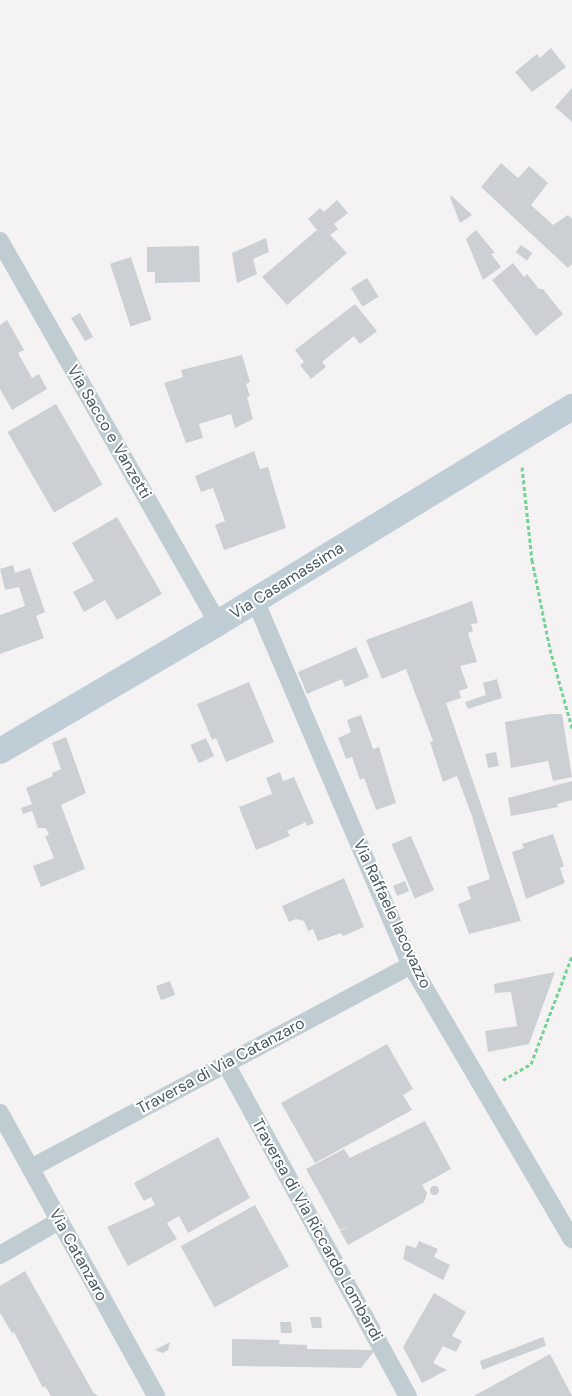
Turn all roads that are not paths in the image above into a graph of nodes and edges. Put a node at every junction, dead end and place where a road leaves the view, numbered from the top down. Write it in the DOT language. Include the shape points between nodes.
graph roads {
  1 [pos="0,241"];
  2 [pos="572,407"];
  3 [pos="255,600"];
  4 [pos="218,623"];
  5 [pos="0,751"];
  6 [pos="412,964"];
  7 [pos="226,1064"];
  8 [pos="0,1113"];
  9 [pos="31,1168"];
  10 [pos="59,1221"];
  11 [pos="572,1239"];
  12 [pos="0,1255"];
  13 [pos="156,1396"];
  14 [pos="408,1396"];
  1 -- 4 [label="street, Via Sacco e Vanzetti"];
  2 -- 3 [label="main road, Via Casamassima"];
  3 -- 4 [label="main road, Via Casamassima"];
  3 -- 6 [label="street, Via Raffaele Iacovazzo"];
  4 -- 5 [label="main road, Via Casamassima"];
  6 -- 7 [label="street, Traversa di Via Catanzaro"];
  6 -- 11 [label="street, Via Raffaele Iacovazzo"];
  7 -- 9 [label="street, Traversa di Via Catanzaro"];
  7 -- 14 [label="street, Traversa di Via Riccardo Lombardi"];
  8 -- 9 [label="street, Via Catanzaro"];
  9 -- 10 [label="street, Via Catanzaro"];
  10 -- 12 [label="street"];
  10 -- 13 [label="street, Via Catanzaro"];
}
